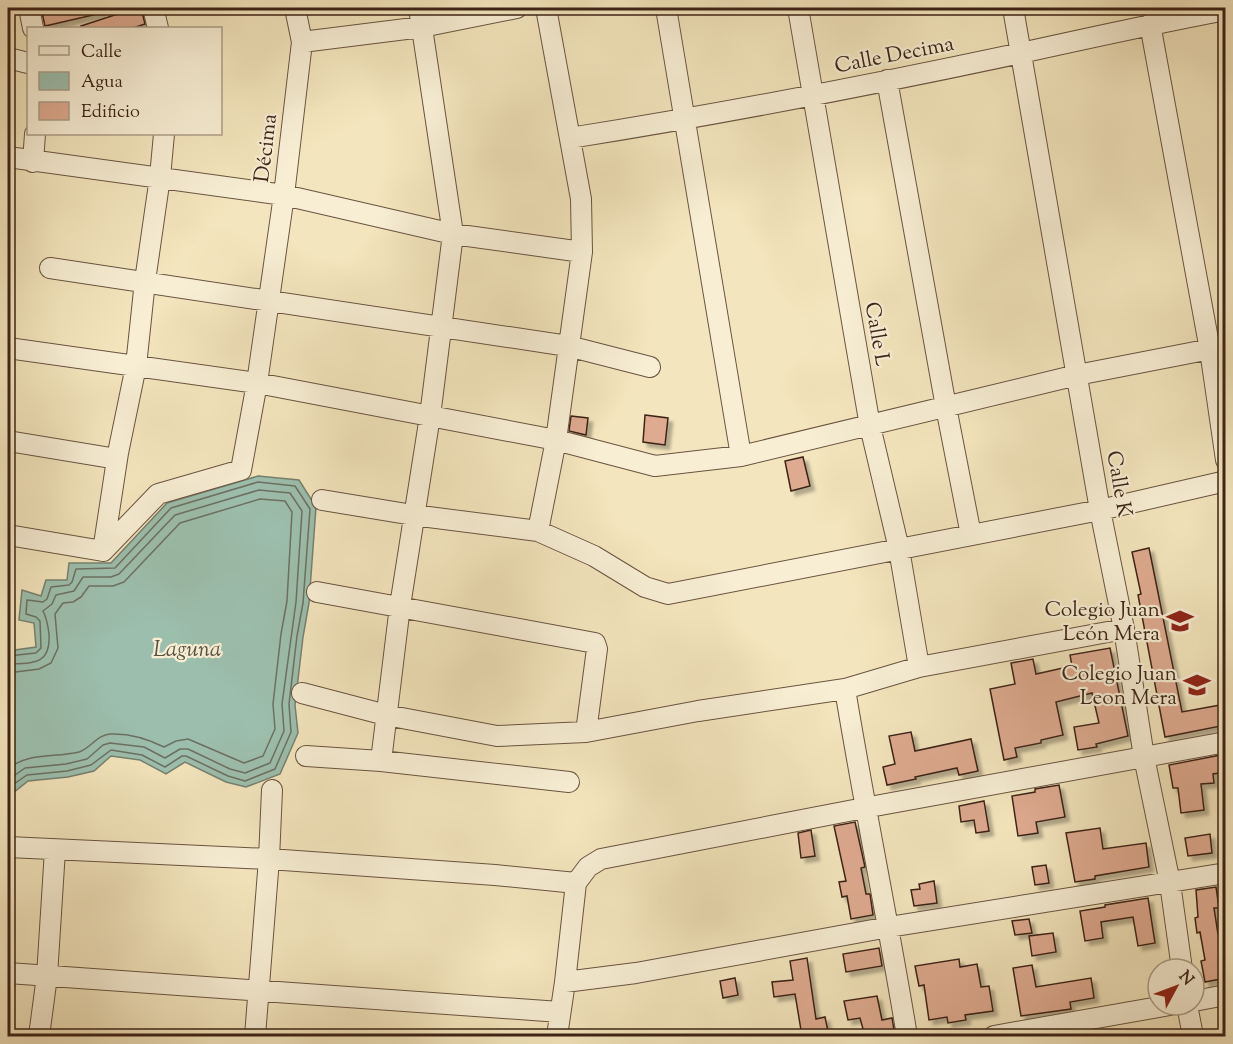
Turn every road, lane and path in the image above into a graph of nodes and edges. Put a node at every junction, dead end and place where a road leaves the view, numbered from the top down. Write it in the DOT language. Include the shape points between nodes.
graph roads {
  1 [pos="29,8"];
  2 [pos="153,8"];
  3 [pos="296,8"];
  4 [pos="517,8"];
  5 [pos="546,8"];
  6 [pos="666,8"];
  7 [pos="798,8"];
  8 [pos="1013,8"];
  9 [pos="1226,10"];
  10 [pos="420,17"];
  11 [pos="1150,24"];
  12 [pos="33,27"];
  13 [pos="158,27"];
  14 [pos="302,42"];
  15 [pos="1020,53"];
  16 [pos="8,58"];
  17 [pos="27,63"];
  18 [pos="887,80"];
  19 [pos="813,94"];
  20 [pos="685,120"];
  21 [pos="35,135"];
  22 [pos="164,135"];
  23 [pos="570,138"];
  24 [pos="8,157"];
  25 [pos="33,162"];
  26 [pos="160,177"];
  27 [pos="284,195"];
  28 [pos="453,234"];
  29 [pos="582,252"];
  30 [pos="50,268"];
  31 [pos="145,281"];
  32 [pos="268,301"];
  33 [pos="442,326"];
  34 [pos="568,346"];
  35 [pos="8,348"];
  36 [pos="1218,348"];
  37 [pos="136,366"];
  38 [pos="650,367"];
  39 [pos="1077,375"];
  40 [pos="257,383"];
  41 [pos="946,407"];
  42 [pos="430,416"];
  43 [pos="870,426"];
  44 [pos="556,440"];
  45 [pos="8,441"];
  46 [pos="741,456"];
  47 [pos="117,459"];
  48 [pos="1226,460"];
  49 [pos="1226,481"];
  50 [pos="322,500"];
  51 [pos="1100,510"];
  52 [pos="413,515"];
  53 [pos="538,531"];
  54 [pos="971,535"];
  55 [pos="8,536"];
  56 [pos="899,549"];
  57 [pos="103,551"];
  58 [pos="317,592"];
  59 [pos="400,606"];
  60 [pos="1124,629"];
  61 [pos="920,667"];
  62 [pos="845,689"];
  63 [pos="302,693"];
  64 [pos="386,715"];
  65 [pos="586,732"];
  66 [pos="1226,742"];
  67 [pos="306,756"];
  68 [pos="1144,757"];
  69 [pos="381,761"];
  70 [pos="569,782"];
  71 [pos="272,789"];
  72 [pos="864,808"];
  73 [pos="8,847"];
  74 [pos="55,850"];
  75 [pos="269,859"];
  76 [pos="1226,873"];
  77 [pos="576,883"];
  78 [pos="1170,883"];
  79 [pos="889,927"];
  80 [pos="1180,957"];
  81 [pos="8,973"];
  82 [pos="47,976"];
  83 [pos="565,982"];
  84 [pos="258,990"];
  85 [pos="1226,995"];
  86 [pos="1206,999"];
  87 [pos="1146,1009"];
  88 [pos="560,1012"];
  89 [pos="1189,1017"];
  90 [pos="39,1036"];
  91 [pos="255,1036"];
  92 [pos="557,1036"];
  93 [pos="907,1036"];
  94 [pos="993,1036"];
  95 [pos="1193,1036"];
  1 -- 12 [label="street"];
  2 -- 13 [label="street"];
  3 -- 14 [label="street, Décima"];
  4 -- 10 [label="street"];
  5 -- 23 [label="street"];
  6 -- 20 [label="street"];
  7 -- 19 [label="street, Calle L"];
  8 -- 15 [label="street, Calle K"];
  9 -- 11 [label="street, Calle Decima"];
  10 -- 14 [label="street"];
  10 -- 28 [label="street"];
  11 -- 15 [label="street, Calle Decima"];
  11 -- 36 [label="street"];
  14 -- 27 [label="street, Décima"];
  15 -- 18 [label="street, Calle Decima"];
  15 -- 39 [label="street, Calle K"];
  16 -- 17 [label="street"];
  18 -- 19 [label="street, Calle Decima"];
  18 -- 41 [label="street"];
  19 -- 20 [label="street, Calle Decima"];
  19 -- 43 [label="street, Calle L"];
  20 -- 23 [label="street, Calle Decima"];
  20 -- 46 [label="street"];
  21 -- 25 [label="street"];
  22 -- 26 [label="street"];
  23 -- 29 [label="street" via="581,199"];
  24 -- 25 [label="street, Décima"];
  25 -- 26 [label="street, Décima"];
  26 -- 27 [label="street, Décima"];
  26 -- 31 [label="street"];
  27 -- 28 [label="street"];
  27 -- 32 [label="street"];
  28 -- 29 [label="street"];
  28 -- 33 [label="street"];
  29 -- 34 [label="street"];
  30 -- 31 [label="street"];
  31 -- 32 [label="street"];
  31 -- 37 [label="street"];
  32 -- 33 [label="street"];
  32 -- 40 [label="street"];
  33 -- 34 [label="street"];
  33 -- 42 [label="street"];
  34 -- 38 [label="street"];
  34 -- 44 [label="street"];
  35 -- 37 [label="street"];
  36 -- 39 [label="street"];
  36 -- 48 [label="street"];
  37 -- 40 [label="street"];
  37 -- 47 [label="street"];
  39 -- 41 [label="street"];
  39 -- 51 [label="street, Calle K"];
  40 -- 42 [label="street"];
  40 -- 57 [label="street" via="241,470 158,494"];
  41 -- 43 [label="street"];
  41 -- 54 [label="street"];
  42 -- 44 [label="street"];
  42 -- 52 [label="street"];
  43 -- 46 [label="street"];
  43 -- 56 [label="street, Calle L"];
  44 -- 46 [label="street" via="655,466"];
  44 -- 53 [label="street"];
  45 -- 47 [label="street"];
  47 -- 57 [label="street"];
  49 -- 51 [label="street"];
  50 -- 52 [label="street"];
  51 -- 54 [label="street"];
  51 -- 60 [label="street, Calle K"];
  52 -- 53 [label="street"];
  52 -- 59 [label="street"];
  53 -- 56 [label="street" via="594,556 645,587 668,594"];
  54 -- 56 [label="street"];
  55 -- 57 [label="street"];
  56 -- 61 [label="street, Calle L"];
  58 -- 59 [label="street"];
  59 -- 64 [label="street"];
  59 -- 65 [label="street" via="595,643"];
  60 -- 61 [label="street"];
  60 -- 68 [label="street, Calle K"];
  61 -- 62 [label="street"];
  62 -- 65 [label="street"];
  62 -- 72 [label="street"];
  63 -- 64 [label="street"];
  64 -- 65 [label="street" via="497,736"];
  64 -- 69 [label="street"];
  66 -- 68 [label="street"];
  67 -- 69 [label="street"];
  68 -- 72 [label="street"];
  68 -- 78 [label="street, Calle K"];
  69 -- 70 [label="street"];
  71 -- 75 [label="street"];
  72 -- 77 [label="street" via="602,859 588,867"];
  72 -- 79 [label="street"];
  73 -- 74 [label="street"];
  74 -- 75 [label="street"];
  74 -- 82 [label="street"];
  75 -- 77 [label="street"];
  75 -- 84 [label="street"];
  76 -- 78 [label="street"];
  77 -- 83 [label="street"];
  78 -- 79 [label="street"];
  78 -- 80 [label="street, Calle K"];
  79 -- 83 [label="street" via="648,971"];
  79 -- 93 [label="street"];
  81 -- 82 [label="street"];
  82 -- 84 [label="street"];
  82 -- 90 [label="street"];
  83 -- 88 [label="street"];
  84 -- 88 [label="street"];
  84 -- 91 [label="street"];
  85 -- 86 [label="street"];
  87 -- 94 [label="street"];
  88 -- 92 [label="street"];
  89 -- 95 [label="street"];
}
